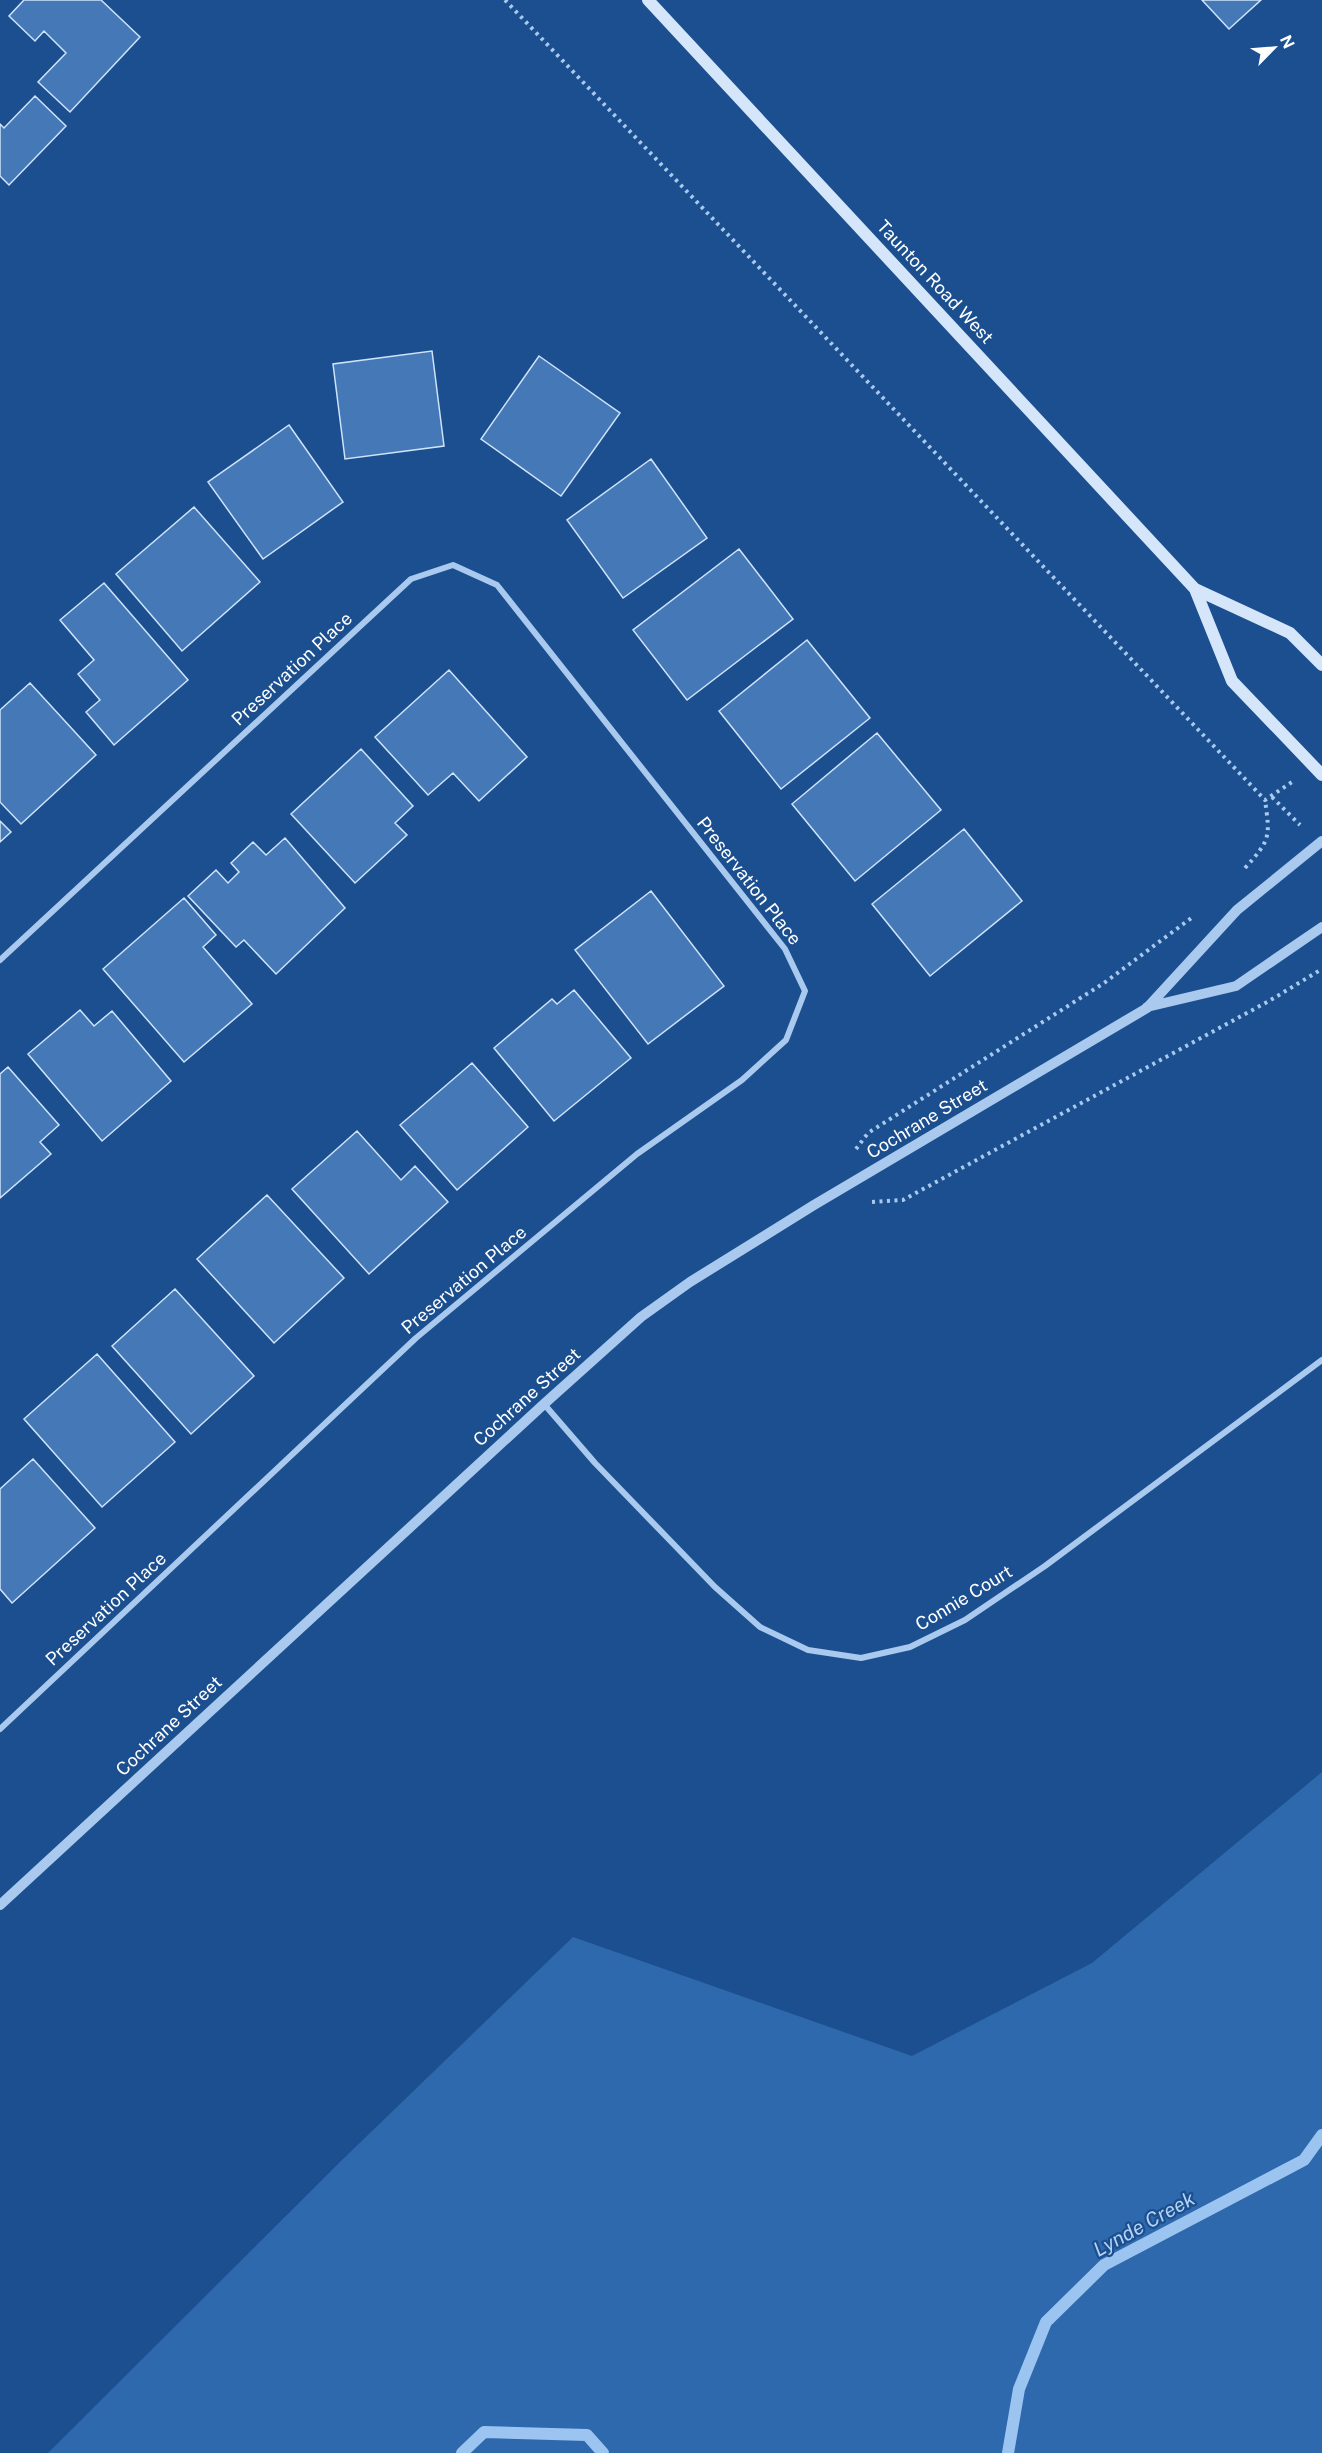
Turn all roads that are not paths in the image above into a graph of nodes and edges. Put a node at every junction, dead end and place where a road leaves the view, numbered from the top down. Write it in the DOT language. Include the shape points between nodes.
graph roads {
  1 [pos="648,0"];
  2 [pos="1195,589"];
  3 [pos="1322,665"];
  4 [pos="1322,774"];
  5 [pos="1320,842"];
  6 [pos="1322,927"];
  7 [pos="0,960"];
  8 [pos="1147,1008"];
  9 [pos="1322,1360"];
  10 [pos="544,1404"];
  11 [pos="0,1729"];
  12 [pos="0,1905"];
  1 -- 2 [label="main road, Taunton Road West"];
  2 -- 3 [label="main road, Taunton Road West" via="1290,633"];
  2 -- 4 [label="main road, Taunton Road West" via="1232,681"];
  5 -- 8 [label="street, Cochrane Street" via="1237,910"];
  6 -- 8 [label="street, Cochrane Street" via="1236,986"];
  7 -- 11 [label="street, Preservation Place" via="411,579 453,565 497,585 785,949 805,991 786,1040 742,1080 637,1154 416,1338"];
  8 -- 10 [label="street, Cochrane Street" via="690,1282 641,1317"];
  9 -- 10 [label="street, Connie Court" via="1045,1566 965,1620 910,1647 861,1658 808,1650 760,1627 715,1587"];
  10 -- 12 [label="street, Cochrane Street"];
}
